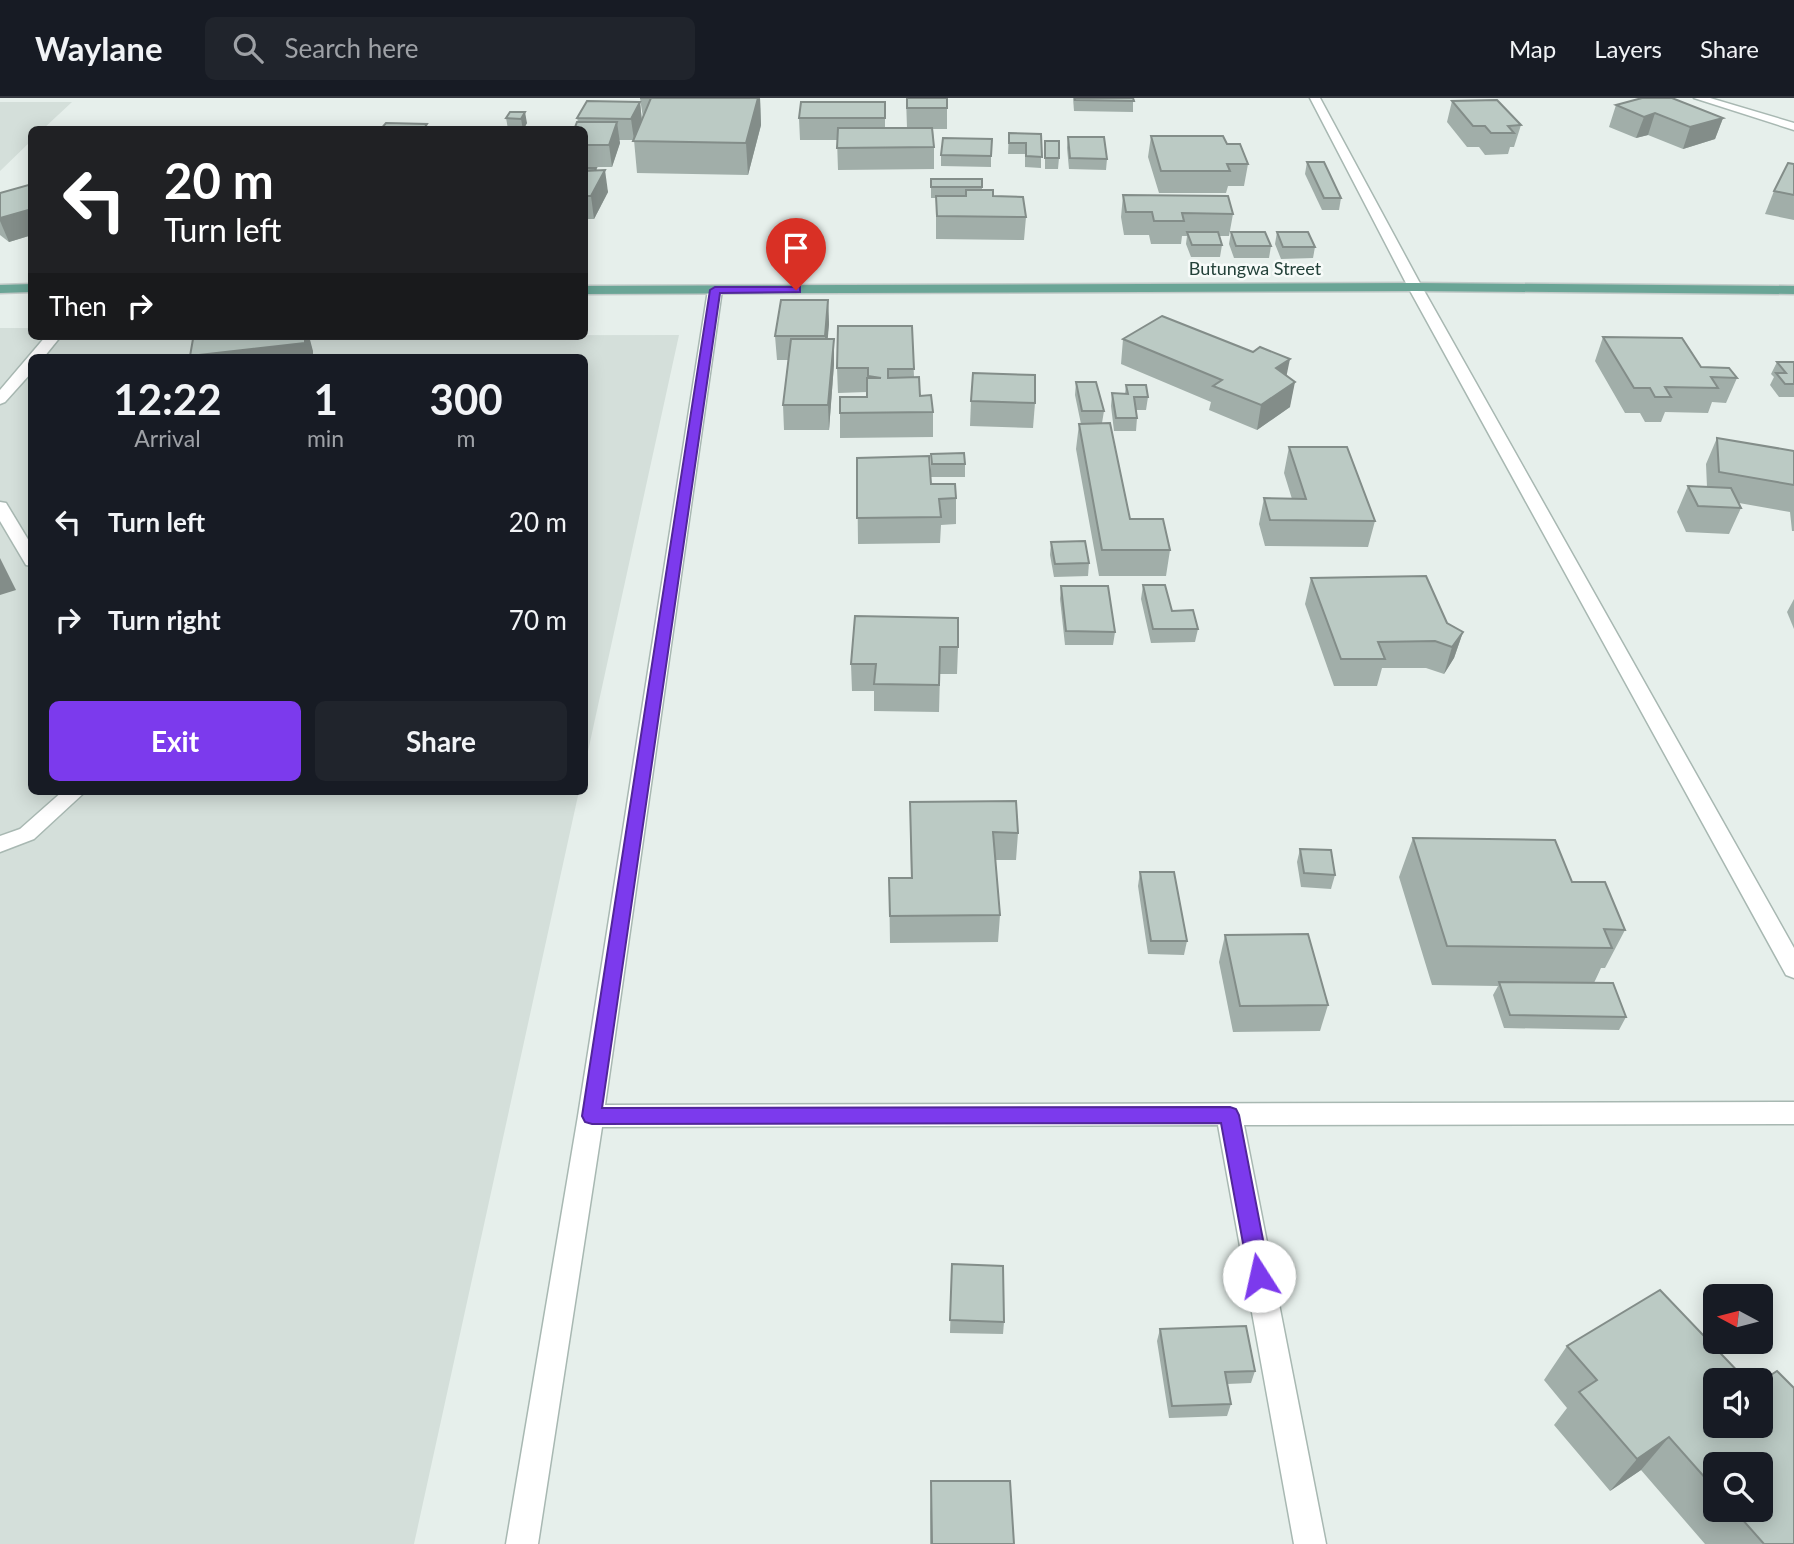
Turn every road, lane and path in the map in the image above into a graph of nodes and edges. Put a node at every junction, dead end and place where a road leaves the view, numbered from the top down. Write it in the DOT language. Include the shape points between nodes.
graph roads {
  1 [pos="1315,98"];
  2 [pos="1699,98"];
  3 [pos="1794,127"];
  4 [pos="1415,287"];
  5 [pos="28,288"];
  6 [pos="0,289"];
  7 [pos="588,290"];
  8 [pos="715,290"];
  9 [pos="1794,290"];
  10 [pos="51,340"];
  11 [pos="39,354"];
  12 [pos="28,367"];
  13 [pos="0,399"];
  14 [pos="0,507"];
  15 [pos="28,554"];
  16 [pos="71,795"];
  17 [pos="0,844"];
  18 [pos="1794,970"];
  19 [pos="1794,1113"];
  20 [pos="1230,1115"];
  21 [pos="592,1116"];
  22 [pos="522,1544"];
  23 [pos="1310,1544"];
  1 -- 4 [label="street"];
  2 -- 3 [label="street"];
  4 -- 8 [label="main road, Butungwa Street"];
  4 -- 9 [label="main road, Butungwa Street"];
  4 -- 18 [label="street"];
  5 -- 6 [label="main road"];
  7 -- 8 [label="main road, Butungwa Street"];
  8 -- 21 [label="street"];
  10 -- 11 [label="street"];
  12 -- 13 [label="street"];
  14 -- 15 [label="street"];
  16 -- 17 [label="street" via="27,834"];
  19 -- 20 [label="street"];
  20 -- 21 [label="street"];
  20 -- 23 [label="street"];
  21 -- 22 [label="street"];
}
